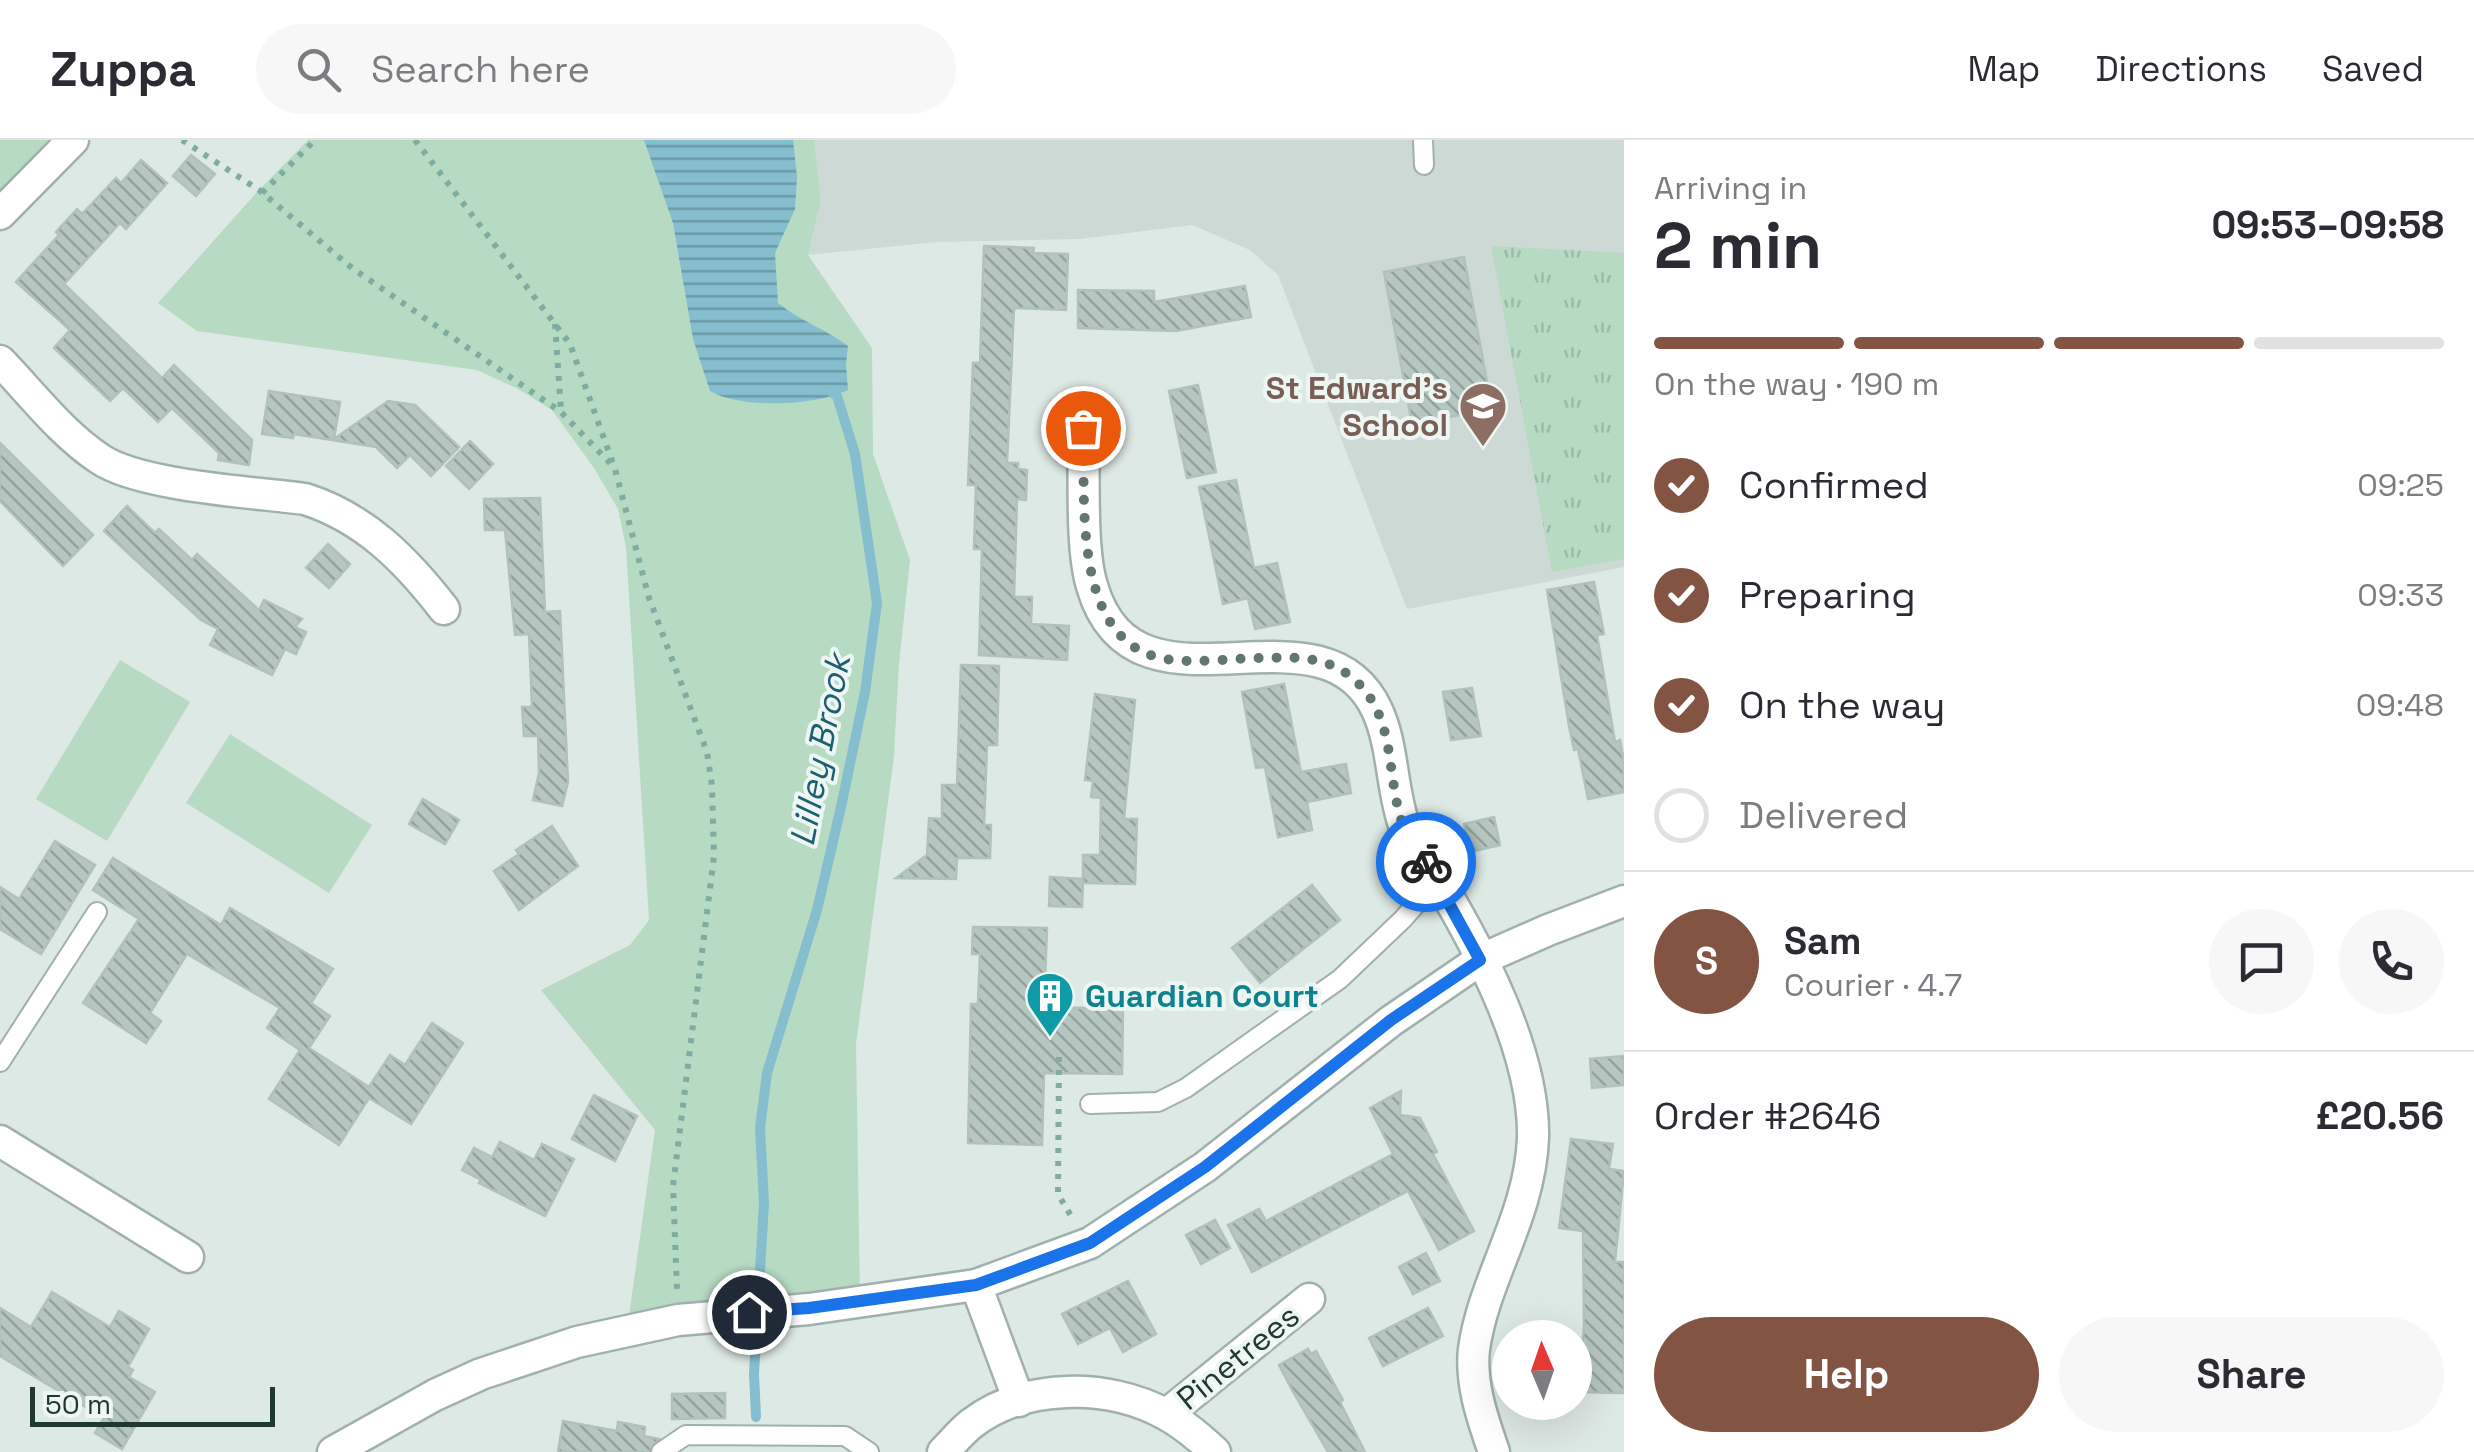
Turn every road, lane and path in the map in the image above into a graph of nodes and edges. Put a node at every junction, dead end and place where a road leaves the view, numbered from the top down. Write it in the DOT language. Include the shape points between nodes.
graph roads {
  1 [pos="72,140"];
  2 [pos="182,140"];
  3 [pos="315,140"];
  4 [pos="415,140"];
  5 [pos="1423,140"];
  6 [pos="1424,165"];
  7 [pos="262,193"];
  8 [pos="0,214"];
  9 [pos="556,324"];
  10 [pos="0,361"];
  11 [pos="561,412"];
  12 [pos="1083,428"];
  13 [pos="615,469"];
  14 [pos="444,609"];
  15 [pos="1438,879"];
  16 [pos="1624,902"];
  17 [pos="97,912"];
  18 [pos="1480,960"];
  19 [pos="1058,1057"];
  20 [pos="0,1062"];
  21 [pos="1090,1104"];
  22 [pos="0,1141"];
  23 [pos="1076,1225"];
  24 [pos="188,1257"];
  25 [pos="976,1285"];
  26 [pos="1309,1299"];
  27 [pos="678,1320"];
  28 [pos="1020,1400"];
  29 [pos="1167,1414"];
  30 [pos="333,1452"];
  31 [pos="661,1452"];
  32 [pos="870,1452"];
  33 [pos="943,1452"];
  34 [pos="1215,1452"];
  35 [pos="1494,1452"];
  1 -- 8 [label="street"];
  2 -- 7 [label="path"];
  3 -- 7 [label="path"];
  4 -- 9 [label="path"];
  5 -- 6 [label="lane"];
  7 -- 11 [label="path" via="352,268"];
  9 -- 11 [label="path"];
  9 -- 13 [label="path" via="575,354"];
  10 -- 14 [label="street" via="108,464 135,475 328,506 390,548"];
  11 -- 13 [label="path"];
  12 -- 15 [label="street" via="1088,566 1112,624 1165,659 1320,660 1354,679 1383,725 1405,830"];
  13 -- 27 [label="path" via="649,598 707,752 712,786 712,892 673,1186"];
  15 -- 18 [label="street"];
  15 -- 21 [label="lane" via="1340,979 1186,1088 1158,1102"];
  16 -- 18 [label="street"];
  17 -- 20 [label="lane"];
  18 -- 25 [label="street" via="1391,1020 1205,1167 1090,1243"];
  18 -- 35 [label="street" via="1527,1079 1533,1137 1523,1200 1474,1349 1477,1399"];
  19 -- 23 [label="path" via="1058,1194"];
  22 -- 24 [label="street"];
  25 -- 27 [label="street"];
  25 -- 28 [label="street"];
  26 -- 29 [label="street, Pinetrees"];
  27 -- 30 [label="street" via="577,1342 480,1374"];
  28 -- 29 [label="street, Pinetrees" via="1101,1393"];
  28 -- 33 [label="street, Pinetrees" via="971,1424"];
  29 -- 34 [label="street, Pinetrees"];
  31 -- 32 [label="lane" via="686,1435 844,1436"];
}
